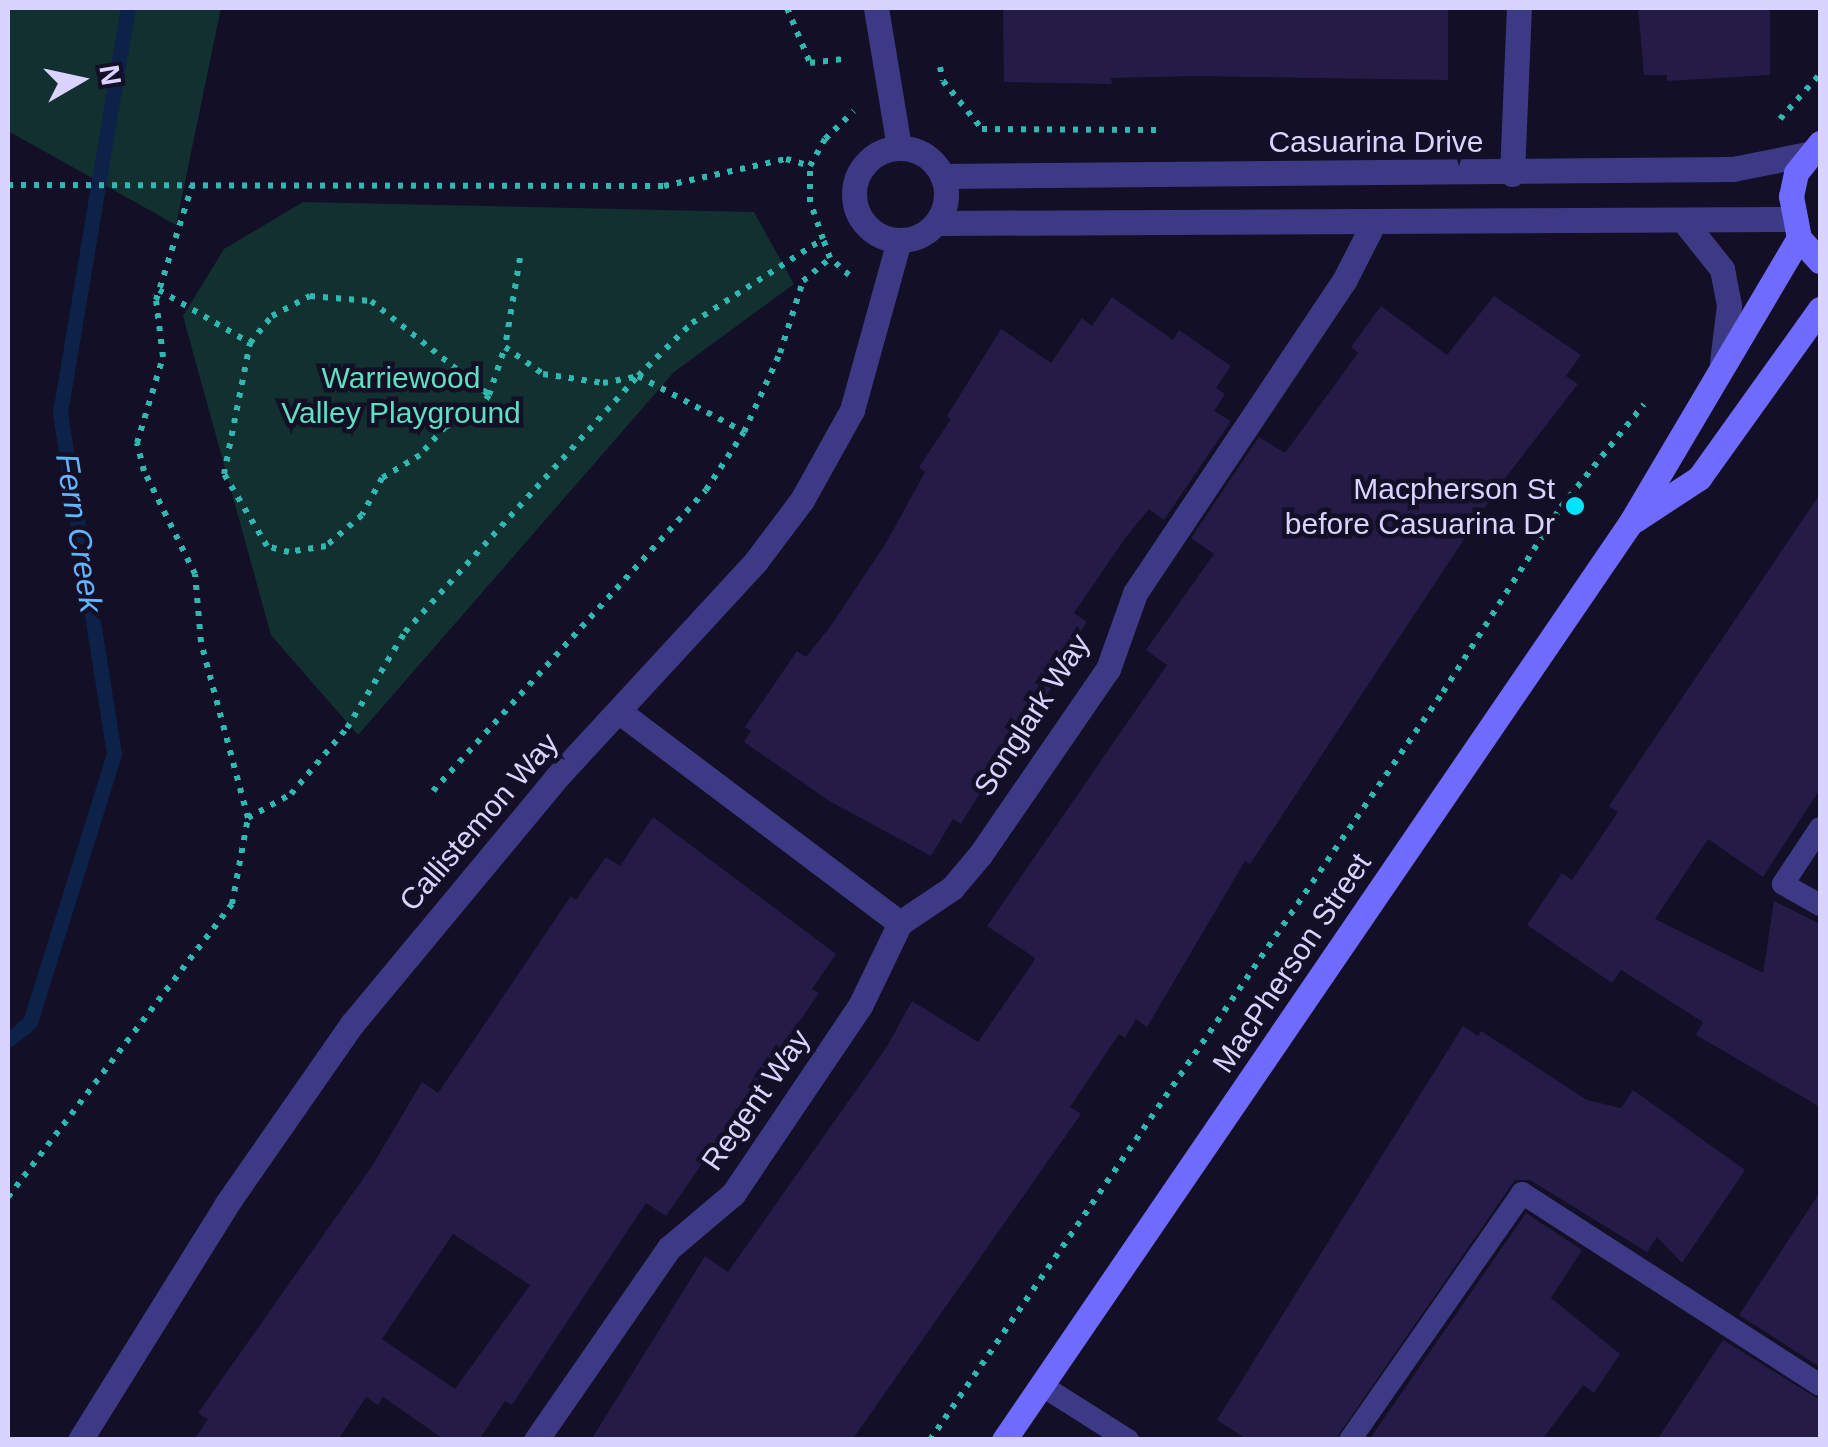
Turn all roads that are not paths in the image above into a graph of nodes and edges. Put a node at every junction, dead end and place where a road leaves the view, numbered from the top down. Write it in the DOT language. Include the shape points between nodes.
graph roads {
  1 [pos="876,8"];
  2 [pos="1520,8"];
  3 [pos="899,147"];
  4 [pos="1814,148"];
  5 [pos="1512,174"];
  6 [pos="942,176"];
  7 [pos="1683,220"];
  8 [pos="1374,222"];
  9 [pos="936,223"];
  10 [pos="1796,228"];
  11 [pos="898,242"];
  12 [pos="1820,262"];
  13 [pos="1820,308"];
  14 [pos="1722,362"];
  15 [pos="1631,522"];
  16 [pos="621,712"];
  17 [pos="1820,828"];
  18 [pos="1820,905"];
  19 [pos="900,924"];
  20 [pos="1041,1385"];
  21 [pos="1820,1385"];
  22 [pos="80,1440"];
  23 [pos="536,1440"];
  24 [pos="1004,1440"];
  25 [pos="1128,1440"];
  26 [pos="1350,1440"];
  1 -- 3 [label="street"];
  2 -- 5 [label="street"];
  3 -- 6 [label="street" via="925,155"];
  3 -- 11 [label="street" via="870,158 859,171 853,203 869,230"];
  4 -- 5 [label="street, Casuarina Drive" via="1733,168"];
  4 -- 10 [label="street" via="1793,185"];
  5 -- 6 [label="street, Casuarina Drive"];
  6 -- 9 [label="street" via="946,200"];
  7 -- 8 [label="street"];
  7 -- 10 [label="street"];
  7 -- 14 [label="street" via="1722,269 1729,305"];
  8 -- 9 [label="street"];
  8 -- 19 [label="street, Songlark Way" via="1344,281 1135,592 1108,669 980,855 952,888"];
  9 -- 11 [label="street"];
  10 -- 12 [label="street"];
  10 -- 14 [label="street, MacPherson Street"];
  11 -- 16 [label="street, Callistemon Way" via="852,410 802,500"];
  13 -- 15 [label="street, MacPherson Street" via="1699,478"];
  14 -- 15 [label="street, MacPherson Street"];
  15 -- 20 [label="street, MacPherson Street"];
  16 -- 19 [label="street"];
  16 -- 22 [label="street, Callistemon Way" via="556,778 352,1024 226,1205"];
  17 -- 18 [label="lane" via="1783,884"];
  19 -- 23 [label="street, Regent Way" via="860,1006 733,1194 669,1248"];
  20 -- 24 [label="street, MacPherson Street"];
  20 -- 25 [label="lane"];
  21 -- 26 [label="lane" via="1522,1193"];
}
